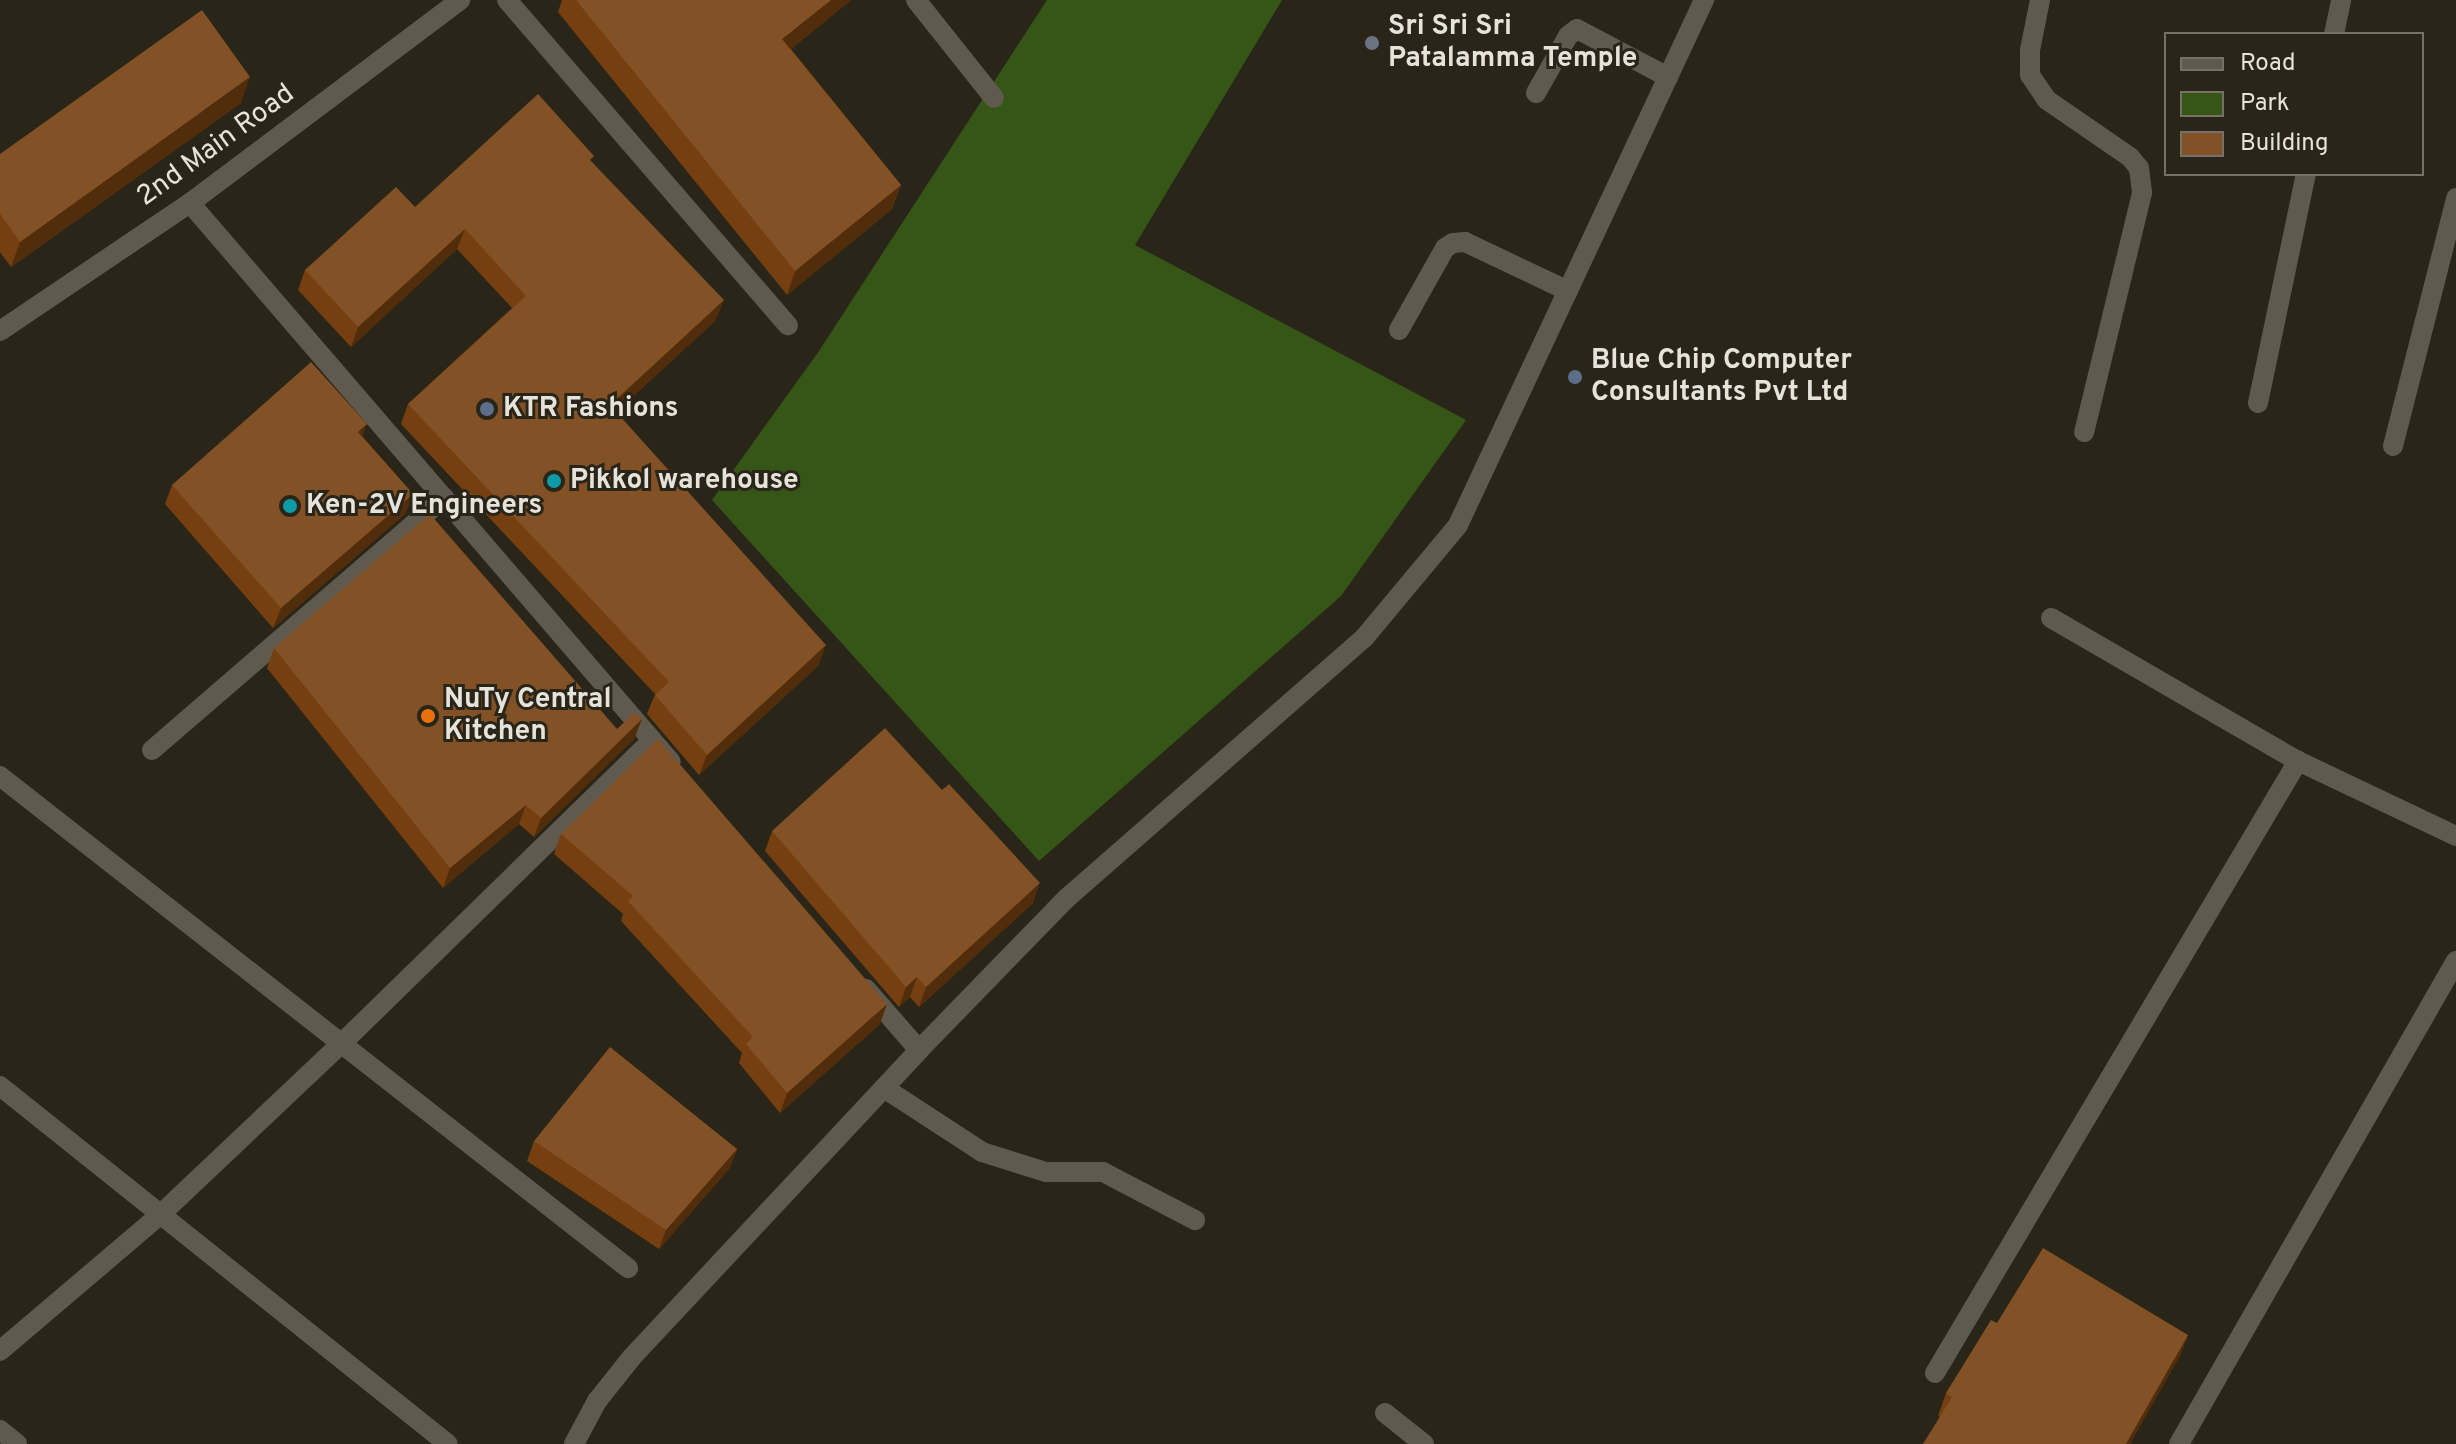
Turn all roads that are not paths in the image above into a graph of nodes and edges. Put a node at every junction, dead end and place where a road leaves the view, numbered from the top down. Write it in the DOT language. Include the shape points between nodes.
graph roads {
  1 [pos="460,0"];
  2 [pos="507,0"];
  3 [pos="916,0"];
  4 [pos="1704,0"];
  5 [pos="2040,0"];
  6 [pos="2341,0"];
  7 [pos="2334,32"];
  8 [pos="1668,77"];
  9 [pos="1536,93"];
  10 [pos="994,98"];
  11 [pos="2306,176"];
  12 [pos="2456,198"];
  13 [pos="190,203"];
  14 [pos="1568,291"];
  15 [pos="788,325"];
  16 [pos="1399,330"];
  17 [pos="0,331"];
  18 [pos="2258,403"];
  19 [pos="2084,432"];
  20 [pos="2393,446"];
  21 [pos="444,498"];
  22 [pos="2051,618"];
  23 [pos="652,740"];
  24 [pos="152,750"];
  25 [pos="2298,761"];
  26 [pos="683,775"];
  27 [pos="0,776"];
  28 [pos="2456,836"];
  29 [pos="2456,961"];
  30 [pos="857,978"];
  31 [pos="340,1045"];
  32 [pos="919,1050"];
  33 [pos="0,1086"];
  34 [pos="884,1088"];
  35 [pos="161,1214"];
  36 [pos="1195,1220"];
  37 [pos="628,1268"];
  38 [pos="0,1351"];
  39 [pos="1935,1373"];
  40 [pos="1385,1413"];
  41 [pos="0,1430"];
  42 [pos="17,1444"];
  43 [pos="448,1444"];
  44 [pos="574,1444"];
  45 [pos="1424,1444"];
  46 [pos="2179,1444"];
  1 -- 13 [label="street, 2nd Main Road"];
  2 -- 15 [label="street"];
  3 -- 10 [label="street"];
  4 -- 8 [label="street"];
  5 -- 19 [label="street" via="2030,75 2047,100 2130,157 2139,168 2142,193"];
  6 -- 7 [label="street"];
  8 -- 9 [label="street" via="1577,29"];
  8 -- 14 [label="street"];
  11 -- 18 [label="street"];
  12 -- 20 [label="street"];
  13 -- 17 [label="street, 2nd Main Road"];
  13 -- 21 [label="street"];
  14 -- 16 [label="street" via="1465,242 1453,243 1445,248"];
  14 -- 32 [label="street" via="1458,525 1364,638 1067,898"];
  21 -- 23 [label="street"];
  21 -- 24 [label="street"];
  22 -- 25 [label="street"];
  23 -- 26 [label="street"];
  23 -- 31 [label="street"];
  25 -- 28 [label="street"];
  25 -- 39 [label="street"];
  27 -- 31 [label="street"];
  29 -- 46 [label="street"];
  30 -- 32 [label="street"];
  31 -- 35 [label="street"];
  31 -- 37 [label="street"];
  32 -- 34 [label="street"];
  33 -- 35 [label="street"];
  34 -- 36 [label="street" via="982,1152 1046,1172 1103,1172"];
  34 -- 44 [label="street" via="632,1357 597,1401"];
  35 -- 38 [label="street"];
  35 -- 43 [label="street"];
  40 -- 45 [label="street"];
  41 -- 42 [label="street"];
}
